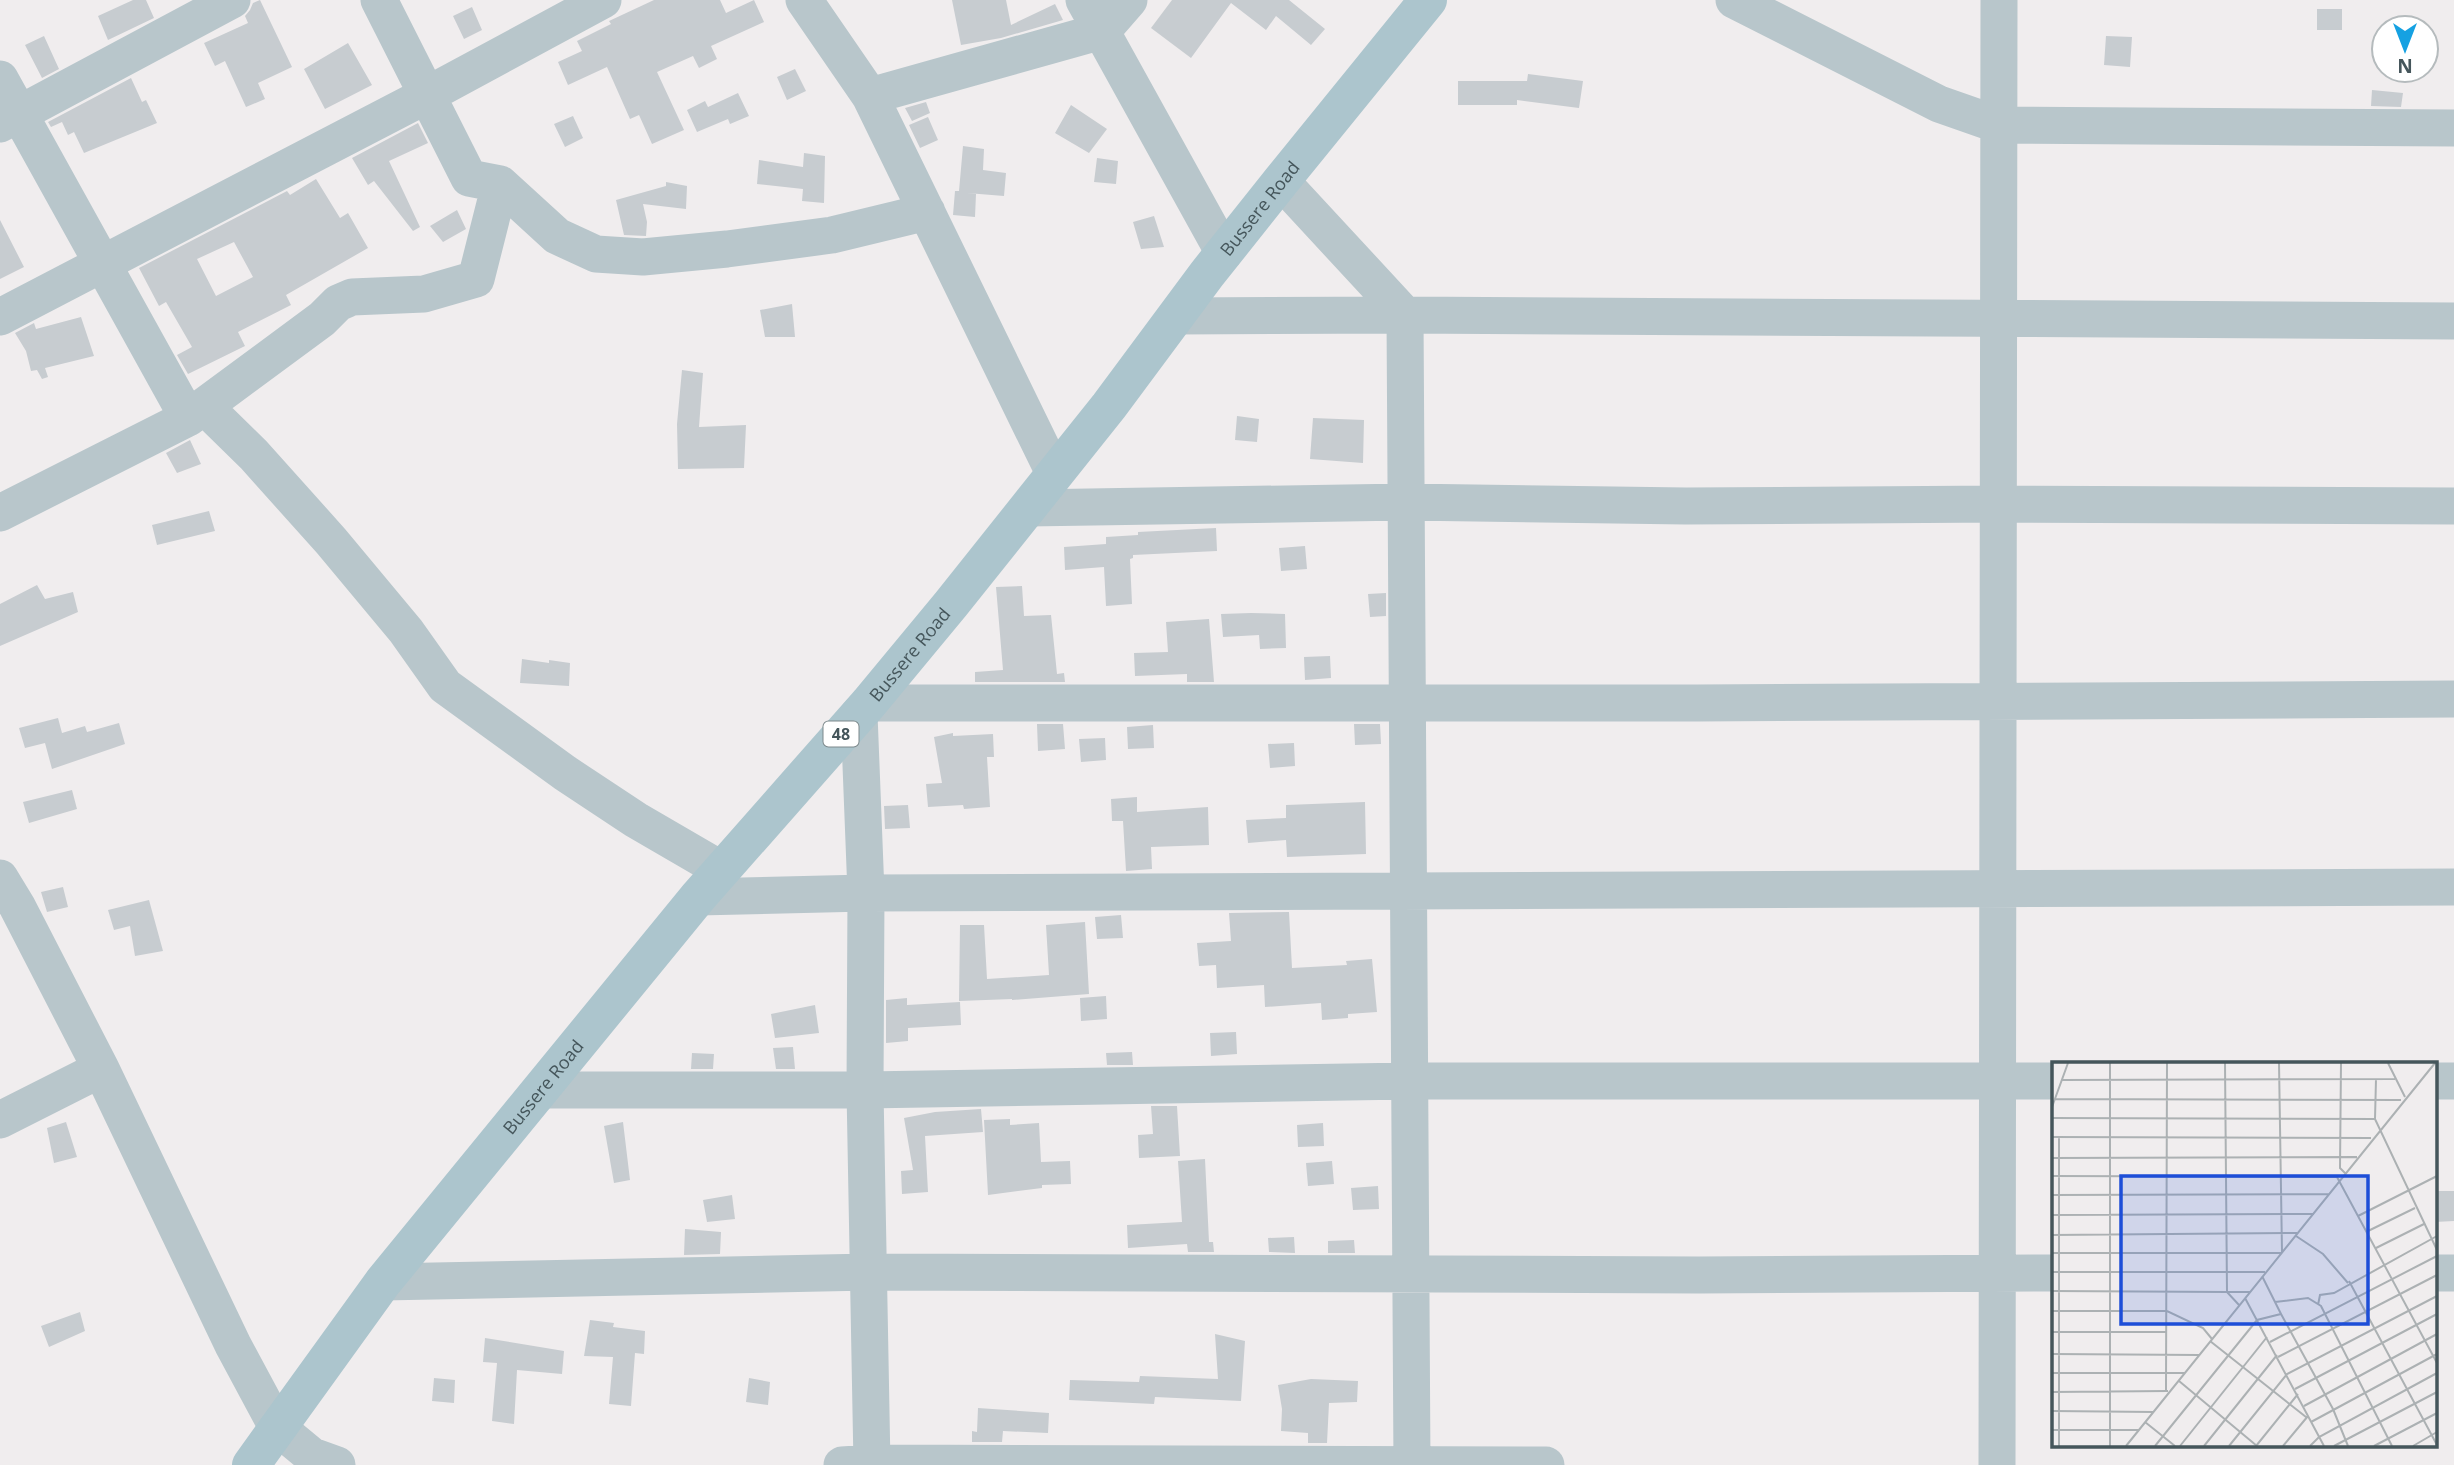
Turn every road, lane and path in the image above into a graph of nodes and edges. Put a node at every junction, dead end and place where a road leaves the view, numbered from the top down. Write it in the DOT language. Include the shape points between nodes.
graph roads {
  1 [pos="232,0"];
  2 [pos="379,0"];
  3 [pos="603,0"];
  4 [pos="804,0"];
  5 [pos="1084,0"];
  6 [pos="1129,0"];
  7 [pos="1428,0"];
  8 [pos="1734,0"];
  9 [pos="1999,0"];
  10 [pos="1102,31"];
  11 [pos="0,79"];
  12 [pos="428,95"];
  13 [pos="870,96"];
  14 [pos="10,119"];
  15 [pos="1999,125"];
  16 [pos="2454,128"];
  17 [pos="1281,181"];
  18 [pos="500,184"];
  19 [pos="927,212"];
  20 [pos="1224,253"];
  21 [pos="102,264"];
  22 [pos="1405,315"];
  23 [pos="1176,316"];
  24 [pos="0,317"];
  25 [pos="1999,318"];
  26 [pos="2454,321"];
  27 [pos="196,412"];
  28 [pos="1054,473"];
  29 [pos="1406,502"];
  30 [pos="1999,504"];
  31 [pos="2454,506"];
  32 [pos="1028,508"];
  33 [pos="0,513"];
  34 [pos="2454,699"];
  35 [pos="1999,700"];
  36 [pos="1407,701"];
  37 [pos="864,708"];
  38 [pos="710,883"];
  39 [pos="2454,887"];
  40 [pos="1998,889"];
  41 [pos="1408,891"];
  42 [pos="866,893"];
  43 [pos="6,900"];
  44 [pos="101,1069"];
  45 [pos="1410,1081"];
  46 [pos="1998,1081"];
  47 [pos="2052,1081"];
  48 [pos="2436,1081"];
  49 [pos="2454,1081"];
  50 [pos="541,1090"];
  51 [pos="864,1090"];
  52 [pos="0,1120"];
  53 [pos="870,1272"];
  54 [pos="1410,1273"];
  55 [pos="1998,1273"];
  56 [pos="2052,1273"];
  57 [pos="2436,1273"];
  58 [pos="2454,1273"];
  59 [pos="383,1282"];
  60 [pos="277,1427"];
  61 [pos="862,1464"];
  62 [pos="251,1465"];
  63 [pos="337,1465"];
  64 [pos="1412,1465"];
  65 [pos="1546,1465"];
  66 [pos="1997,1465"];
  1 -- 14 [label="street"];
  2 -- 12 [label="street"];
  3 -- 12 [label="street"];
  4 -- 13 [label="street"];
  5 -- 10 [label="street"];
  6 -- 10 [label="street"];
  7 -- 17 [label="main road, Bussere Road / 48"];
  8 -- 15 [label="street" via="1939,104"];
  9 -- 15 [label="street"];
  10 -- 13 [label="street"];
  10 -- 20 [label="street"];
  11 -- 14 [label="street"];
  12 -- 18 [label="street" via="469,178"];
  12 -- 21 [label="street"];
  13 -- 19 [label="street"];
  14 -- 21 [label="street"];
  15 -- 16 [label="street"];
  15 -- 25 [label="street"];
  17 -- 20 [label="main road, Bussere Road / 48"];
  17 -- 22 [label="street"];
  18 -- 19 [label="street" via="557,236 596,254 643,257 727,249 832,235"];
  18 -- 27 [label="street" via="476,279 424,293 352,297 338,303"];
  19 -- 28 [label="street"];
  20 -- 23 [label="main road, Bussere Road / 48"];
  21 -- 24 [label="street"];
  21 -- 27 [label="street"];
  22 -- 23 [label="street"];
  22 -- 25 [label="street"];
  22 -- 29 [label="street"];
  23 -- 28 [label="main road, Bussere Road / 48"];
  25 -- 26 [label="street"];
  25 -- 30 [label="street"];
  27 -- 33 [label="street"];
  27 -- 38 [label="street" via="254,455 331,541 445,687 626,813"];
  28 -- 32 [label="main road, Bussere Road / 48"];
  29 -- 30 [label="street"];
  29 -- 32 [label="street"];
  29 -- 36 [label="street"];
  30 -- 31 [label="street"];
  30 -- 35 [label="street"];
  32 -- 37 [label="main road, Bussere Road / 48"];
  34 -- 35 [label="street"];
  35 -- 36 [label="street"];
  35 -- 40 [label="street"];
  36 -- 37 [label="street"];
  36 -- 41 [label="street"];
  37 -- 38 [label="main road, Bussere Road / 48"];
  37 -- 42 [label="street"];
  38 -- 42 [label="street"];
  38 -- 50 [label="main road, Bussere Road / 48"];
  39 -- 40 [label="street"];
  40 -- 41 [label="street"];
  40 -- 46 [label="street"];
  41 -- 42 [label="street"];
  41 -- 45 [label="street"];
  42 -- 51 [label="street"];
  43 -- 44 [label="street"];
  44 -- 52 [label="street"];
  44 -- 60 [label="street"];
  45 -- 46 [label="street"];
  45 -- 51 [label="street"];
  45 -- 54 [label="street"];
  46 -- 47 [label="street"];
  46 -- 55 [label="street"];
  48 -- 49 [label="street"];
  50 -- 51 [label="street"];
  50 -- 59 [label="main road, Bussere Road / 48"];
  51 -- 53 [label="street"];
  53 -- 54 [label="street"];
  53 -- 59 [label="street"];
  53 -- 61 [label="street"];
  54 -- 55 [label="street"];
  54 -- 64 [label="street"];
  55 -- 56 [label="street"];
  55 -- 66 [label="street"];
  57 -- 58 [label="street"];
  59 -- 60 [label="main road, Bussere Road / 48"];
  60 -- 62 [label="main road, Bussere Road / 48"];
  60 -- 63 [label="street" via="312,1456"];
  61 -- 64 [label="street"];
  64 -- 65 [label="street"];
}
